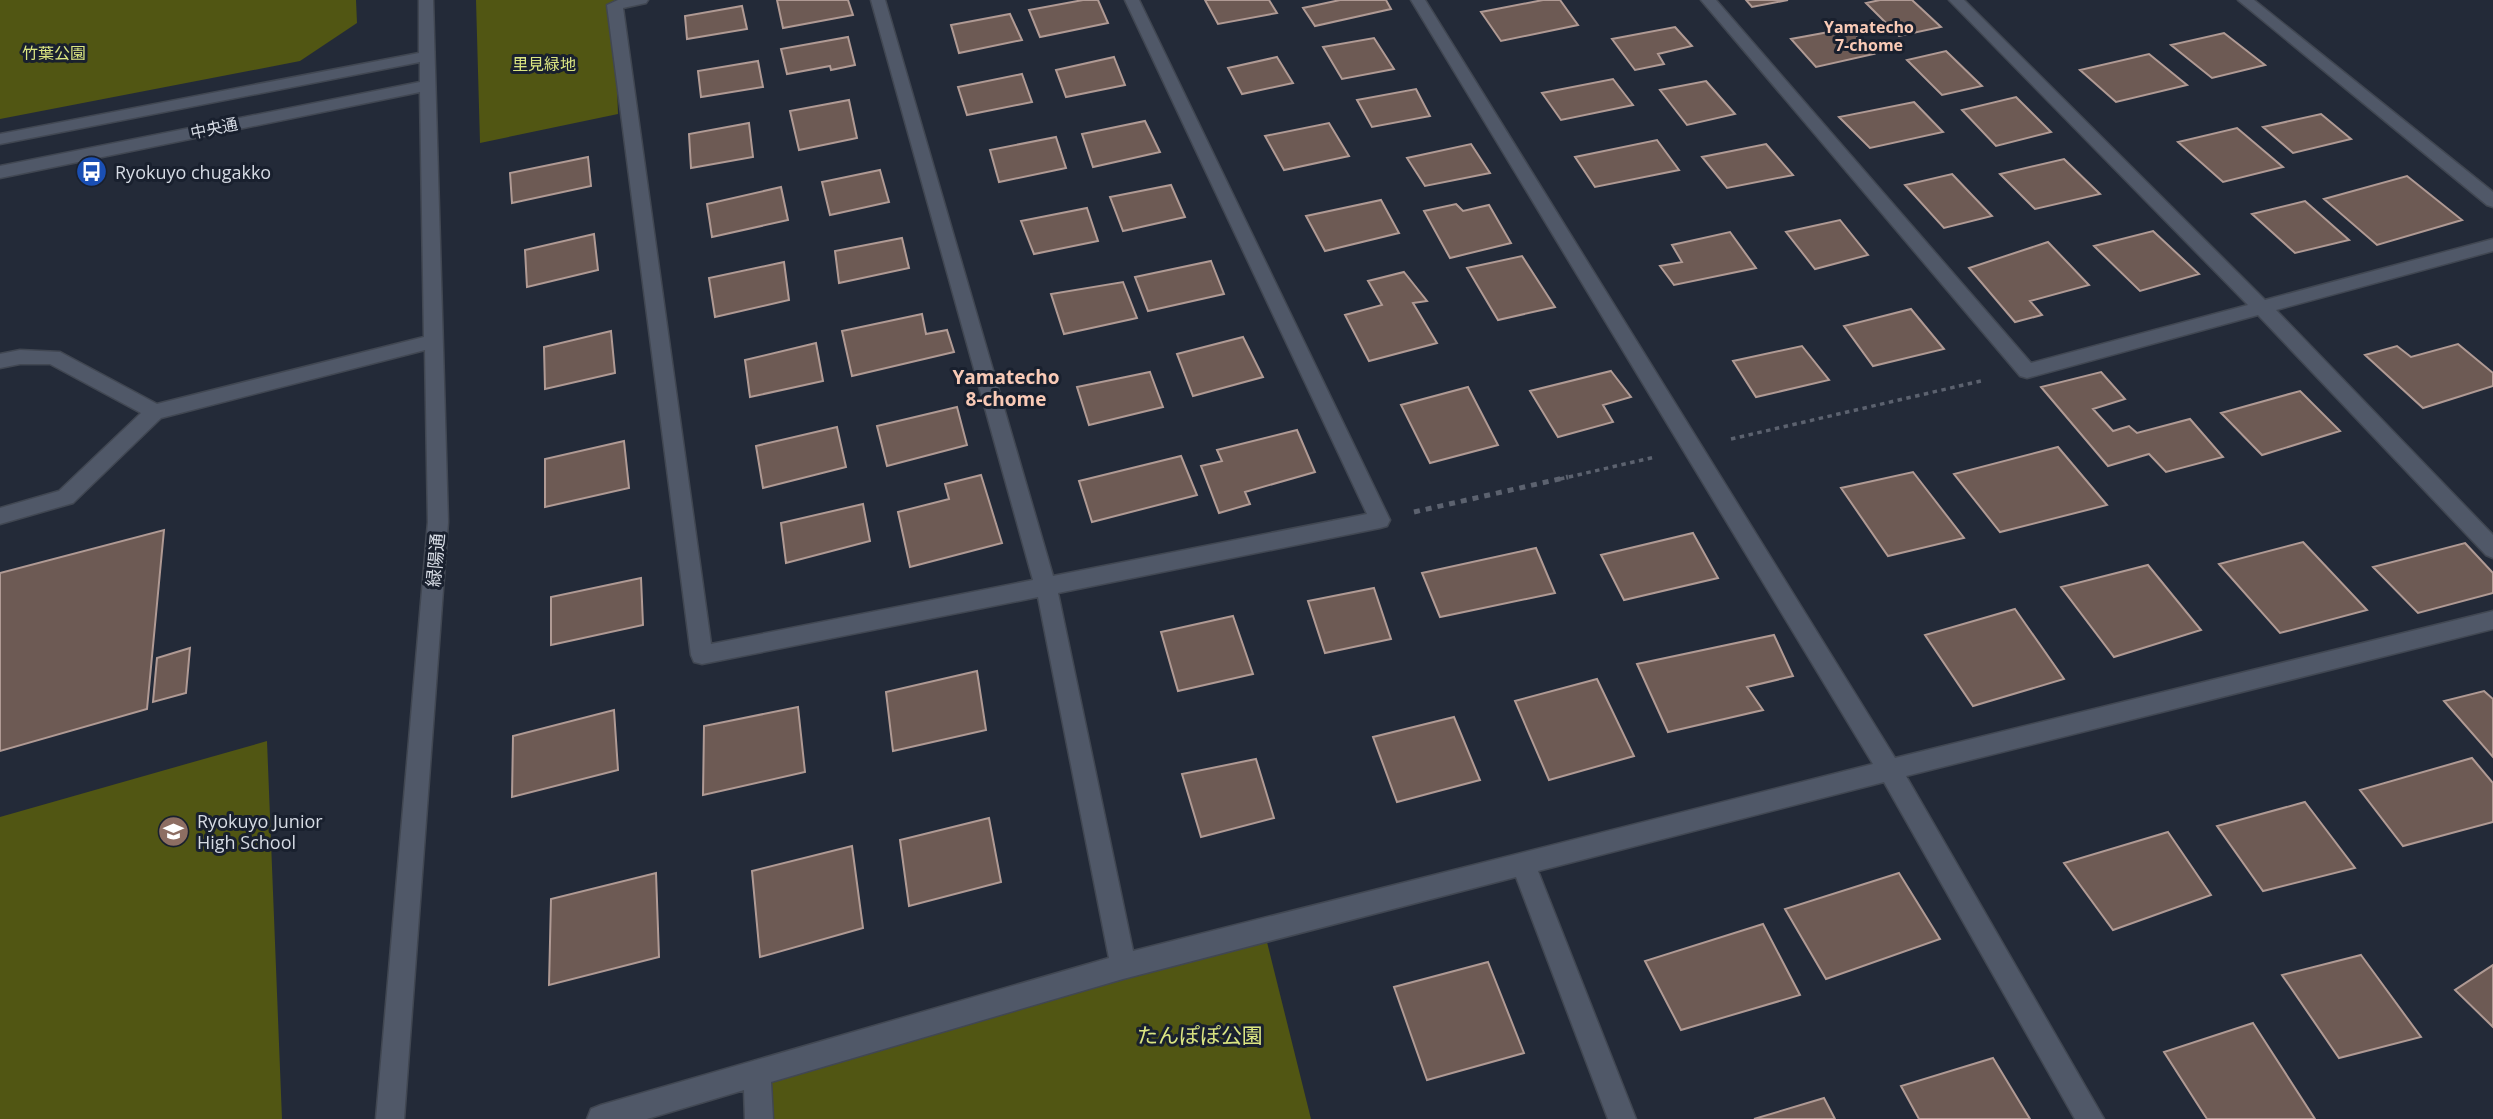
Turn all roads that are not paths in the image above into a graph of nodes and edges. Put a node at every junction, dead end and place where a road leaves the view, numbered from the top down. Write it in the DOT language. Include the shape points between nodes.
graph roads {
  1 [pos="426,0"];
  2 [pos="641,0"];
  3 [pos="878,0"];
  4 [pos="1132,0"];
  5 [pos="1418,0"];
  6 [pos="1707,0"];
  7 [pos="1956,0"];
  8 [pos="2245,0"];
  9 [pos="428,56"];
  10 [pos="429,85"];
  11 [pos="0,139"];
  12 [pos="0,172"];
  13 [pos="2493,201"];
  14 [pos="2493,245"];
  15 [pos="2262,308"];
  16 [pos="434,341"];
  17 [pos="0,361"];
  18 [pos="155,412"];
  19 [pos="0,516"];
  20 [pos="2493,549"];
  21 [pos="1046,586"];
  22 [pos="2493,620"];
  23 [pos="1890,770"];
  24 [pos="1523,864"];
  25 [pos="1124,966"];
  26 [pos="757,1073"];
  27 [pos="390,1119"];
  28 [pos="601,1119"];
  29 [pos="759,1119"];
  30 [pos="1622,1119"];
  31 [pos="2090,1119"];
  1 -- 9 [label="street, 緑陽通"];
  2 -- 21 [label="street" via="615,5 702,655"];
  3 -- 21 [label="street"];
  4 -- 21 [label="street" via="1380,520"];
  5 -- 23 [label="street"];
  6 -- 15 [label="street" via="2027,370"];
  7 -- 15 [label="street"];
  8 -- 13 [label="street"];
  9 -- 10 [label="street, 緑陽通"];
  9 -- 11 [label="street, 中央通"];
  10 -- 12 [label="street, 中央通"];
  10 -- 16 [label="street, 緑陽通"];
  14 -- 15 [label="street"];
  15 -- 20 [label="street"];
  16 -- 18 [label="street"];
  16 -- 27 [label="street, 緑陽通" via="438,522"];
  17 -- 18 [label="street" via="53,357"];
  18 -- 19 [label="street" via="66,497"];
  21 -- 25 [label="street"];
  22 -- 23 [label="street"];
  23 -- 24 [label="street"];
  23 -- 31 [label="street"];
  24 -- 25 [label="street"];
  24 -- 30 [label="street"];
  25 -- 26 [label="street"];
  26 -- 28 [label="street"];
  26 -- 29 [label="street"];
}
